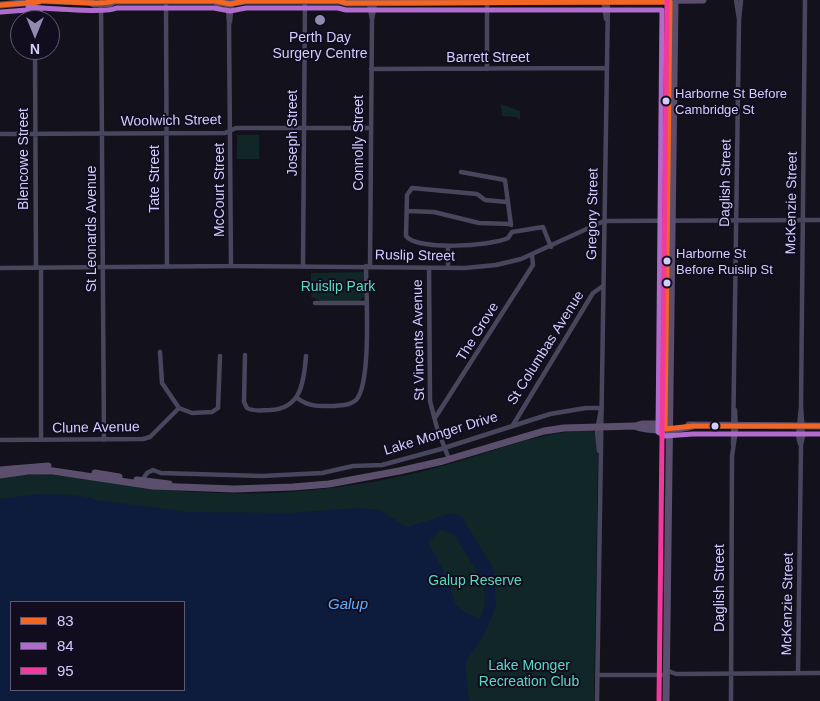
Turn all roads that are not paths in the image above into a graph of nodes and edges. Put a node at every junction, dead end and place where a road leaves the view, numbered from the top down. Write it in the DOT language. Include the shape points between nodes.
graph roads {
  1 [pos="244,0"];
  2 [pos="342,0"];
  3 [pos="703,0"];
  4 [pos="736,0"];
  5 [pos="741,0"];
  6 [pos="805,0"];
  7 [pos="33,1"];
  8 [pos="91,1"];
  9 [pos="166,1"];
  10 [pos="216,1"];
  11 [pos="305,1"];
  12 [pos="606,1"];
  13 [pos="673,1"];
  14 [pos="106,2"];
  15 [pos="229,2"];
  16 [pos="487,2"];
  17 [pos="372,3"];
  18 [pos="0,5"];
  19 [pos="739,20"];
  20 [pos="229,23"];
  21 [pos="35,60"];
  22 [pos="606,68"];
  23 [pos="371,69"];
  24 [pos="487,69"];
  25 [pos="304,128"];
  26 [pos="371,128"];
  27 [pos="230,131"];
  28 [pos="0,134"];
  29 [pos="36,134"];
  30 [pos="102,134"];
  31 [pos="167,134"];
  32 [pos="461,172"];
  33 [pos="507,202"];
  34 [pos="407,211"];
  35 [pos="803,220"];
  36 [pos="820,220"];
  37 [pos="604,221"];
  38 [pos="670,221"];
  39 [pos="737,221"];
  40 [pos="511,224"];
  41 [pos="512,232"];
  42 [pos="448,246"];
  43 [pos="551,246"];
  44 [pos="532,255"];
  45 [pos="231,266"];
  46 [pos="303,266"];
  47 [pos="368,266"];
  48 [pos="167,267"];
  49 [pos="0,268"];
  50 [pos="38,268"];
  51 [pos="103,268"];
  52 [pos="429,268"];
  53 [pos="448,268"];
  54 [pos="603,286"];
  55 [pos="315,303"];
  56 [pos="366,303"];
  57 [pos="160,352"];
  58 [pos="245,355"];
  59 [pos="220,356"];
  60 [pos="306,356"];
  61 [pos="297,398"];
  62 [pos="180,408"];
  63 [pos="602,408"];
  64 [pos="434,418"];
  65 [pos="513,425"];
  66 [pos="668,426"];
  67 [pos="734,426"];
  68 [pos="801,426"];
  69 [pos="820,426"];
  70 [pos="600,427"];
  71 [pos="0,440"];
  72 [pos="41,440"];
  73 [pos="104,440"];
  74 [pos="443,448"];
  75 [pos="446,460"];
  76 [pos="0,470"];
  77 [pos="0,475"];
  78 [pos="140,482"];
  79 [pos="664,672"];
  80 [pos="798,673"];
  81 [pos="820,673"];
  82 [pos="731,674"];
  83 [pos="597,675"];
  84 [pos="597,701"];
  85 [pos="662,701"];
  86 [pos="666,701"];
  87 [pos="731,701"];
  1 -- 11 [label="main road"];
  1 -- 15 [label="main road"];
  2 -- 11 [label="main road"];
  2 -- 17 [label="main road" via="346,3"];
  3 -- 13 [label="main road"];
  4 -- 19 [label="street, Daglish Street"];
  5 -- 19 [label="street, Daglish Street"];
  6 -- 35 [label="street, McKenzie Street"];
  7 -- 8 [label="main road"];
  7 -- 18 [label="main road"];
  8 -- 14 [label="main road"];
  9 -- 10 [label="main road"];
  9 -- 14 [label="main road"];
  9 -- 31 [label="street, Tate Street"];
  10 -- 15 [label="main road"];
  11 -- 25 [label="street, Joseph Street"];
  12 -- 13 [label="main road"];
  12 -- 16 [label="main road"];
  12 -- 22 [label="street, Gregory Street"];
  13 -- 38 [label="main road"];
  14 -- 30 [label="street, St Leonards Avenue" via="102,18"];
  15 -- 20 [label="street, McCourt Street"];
  15 -- 20 [label="street, McCourt Street"];
  16 -- 17 [label="main road"];
  16 -- 24 [label="street"];
  17 -- 23 [label="street, Connolly Street"];
  19 -- 39 [label="street, Daglish Street"];
  20 -- 27 [label="street, McCourt Street"];
  21 -- 29 [label="street, Blencowe Street"];
  22 -- 24 [label="street, Barrett Street"];
  22 -- 37 [label="street, Gregory Street"];
  23 -- 24 [label="street, Barrett Street"];
  23 -- 26 [label="street, Connolly Street"];
  25 -- 26 [label="street, Woolwich Street"];
  25 -- 27 [label="street, Woolwich Street" via="236,128"];
  25 -- 46 [label="street, Joseph Street"];
  26 -- 47 [label="street, Connolly Street"];
  27 -- 31 [label="street, Woolwich Street"];
  27 -- 45 [label="street, McCourt Street"];
  28 -- 29 [label="street, Woolwich Street"];
  29 -- 30 [label="street, Woolwich Street"];
  29 -- 50 [label="street, Blencowe Street"];
  30 -- 31 [label="street, Woolwich Street"];
  30 -- 51 [label="street, St Leonards Avenue"];
  31 -- 48 [label="street, Tate Street"];
  32 -- 33 [label="street" via="503,179"];
  33 -- 34 [label="street" via="485,200 477,194 412,188 407,195"];
  33 -- 40 [label="street"];
  34 -- 40 [label="street" via="434,212 479,223"];
  34 -- 42 [label="street" via="406,236 411,241"];
  35 -- 36 [label="street, Ruslip Street"];
  35 -- 39 [label="street, Ruslip Street"];
  35 -- 68 [label="street, McKenzie Street"];
  37 -- 38 [label="street, Ruslip Street"];
  37 -- 43 [label="street, Ruslip Street"];
  37 -- 54 [label="street, Gregory Street"];
  38 -- 39 [label="street, Ruslip Street"];
  38 -- 66 [label="main road"];
  39 -- 67 [label="street, Daglish Street"];
  40 -- 41 [label="street"];
  41 -- 42 [label="street" via="508,238 496,242"];
  41 -- 43 [label="street" via="543,227"];
  42 -- 53 [label="street"];
  43 -- 44 [label="street, Ruslip Street"];
  44 -- 53 [label="street, Ruslip Street" via="496,265"];
  44 -- 64 [label="street, The Grove" via="533,264"];
  45 -- 46 [label="street, Ruslip Street"];
  45 -- 48 [label="street, Ruslip Street"];
  46 -- 47 [label="street, Ruslip Street"];
  47 -- 52 [label="street, Ruslip Street"];
  47 -- 56 [label="street, Connolly Street"];
  48 -- 51 [label="street, Ruslip Street"];
  49 -- 50 [label="street, Ruslip Street"];
  50 -- 51 [label="street, Ruslip Street"];
  50 -- 72 [label="street, Blencowe Street"];
  51 -- 73 [label="street, St Leonards Avenue"];
  52 -- 53 [label="street, Ruslip Street"];
  52 -- 64 [label="street, St Vincents Avenue" via="429,383"];
  54 -- 63 [label="street, Gregory Street"];
  54 -- 65 [label="street, St Columbas Avenue" via="593,293"];
  55 -- 56 [label="street"];
  56 -- 61 [label="street, Connolly Street" via="365,373 357,399 347,405 318,406"];
  57 -- 62 [label="street" via="162,383"];
  58 -- 61 [label="street" via="244,402 248,409 280,410"];
  59 -- 62 [label="street" via="217,409 209,413 192,413"];
  60 -- 61 [label="street" via="304,378"];
  62 -- 73 [label="street, Clune Avenue" via="147,438"];
  63 -- 65 [label="street, Lake Monger Drive" via="550,414"];
  63 -- 70 [label="street, Gregory Street"];
  64 -- 74 [label="street, St Vincents Avenue"];
  65 -- 74 [label="street, Lake Monger Drive"];
  66 -- 67 [label="main road, Lake Monger Drive"];
  66 -- 70 [label="main road, Lake Monger Drive"];
  66 -- 79 [label="main road"];
  67 -- 68 [label="main road, Lake Monger Drive"];
  67 -- 82 [label="street, Daglish Street"];
  68 -- 69 [label="main road, Lake Monger Drive"];
  68 -- 80 [label="street, McKenzie Street"];
  70 -- 75 [label="main road, Lake Monger Drive" via="544,431"];
  70 -- 83 [label="street, Gregory Street"];
  71 -- 72 [label="street, Clune Avenue"];
  72 -- 73 [label="street, Clune Avenue"];
  74 -- 75 [label="street, St Vincents Avenue"];
  74 -- 78 [label="street, Lake Monger Drive" via="382,465 353,466 322,473 262,476 161,473 153,470"];
  75 -- 78 [label="main road, Lake Monger Drive" via="369,478 293,487 234,489"];
  76 -- 78 [label="main road, Lake Monger Drive" via="55,467"];
  77 -- 78 [label="main road, Lake Monger Drive" via="28,470 53,471"];
  79 -- 82 [label="street"];
  79 -- 83 [label="street"];
  79 -- 85 [label="main road"];
  79 -- 86 [label="main road"];
  80 -- 81 [label="street"];
  80 -- 82 [label="street"];
  82 -- 87 [label="street, Daglish Street"];
  83 -- 84 [label="street, Gregory Street"];
}
